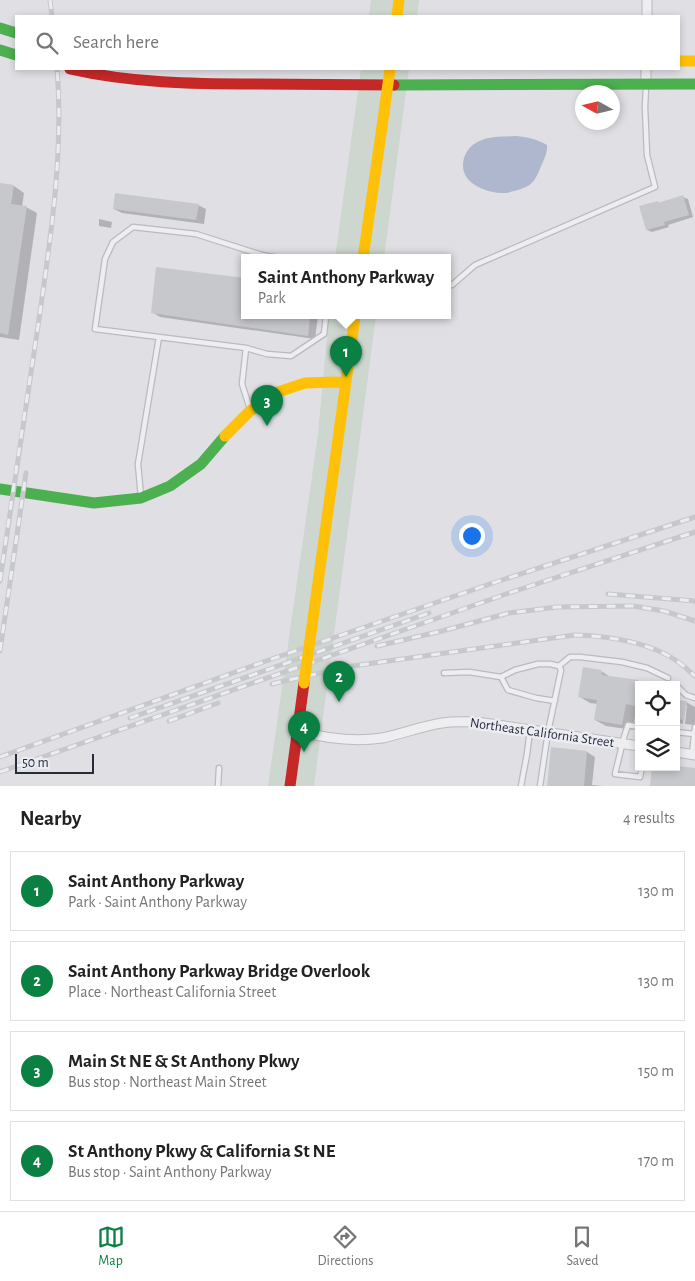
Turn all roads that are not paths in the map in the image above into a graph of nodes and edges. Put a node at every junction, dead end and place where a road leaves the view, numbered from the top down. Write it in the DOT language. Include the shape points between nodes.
graph roads {
  1 [pos="399,0"];
  2 [pos="647,0"];
  3 [pos="397,15"];
  4 [pos="647,15"];
  5 [pos="0,50"];
  6 [pos="14,54"];
  7 [pos="680,61"];
  8 [pos="695,61"];
  9 [pos="74,70"];
  10 [pos="390,70"];
  11 [pos="646,70"];
  12 [pos="646,84"];
  13 [pos="695,84"];
  14 [pos="259,254"];
  15 [pos="364,254"];
  16 [pos="451,285"];
  17 [pos="326,319"];
  18 [pos="355,319"];
  19 [pos="159,337"];
  20 [pos="246,348"];
  21 [pos="346,383"];
  22 [pos="250,410"];
  23 [pos="0,489"];
  24 [pos="141,498"];
  25 [pos="559,666"];
  26 [pos="444,674"];
  27 [pos="502,677"];
  28 [pos="668,678"];
  29 [pos="680,689"];
  30 [pos="695,698"];
  31 [pos="555,701"];
  32 [pos="635,726"];
  33 [pos="695,727"];
  34 [pos="530,730"];
  35 [pos="298,732"];
  36 [pos="548,732"];
  37 [pos="680,732"];
  38 [pos="694,734"];
  39 [pos="622,744"];
  40 [pos="635,746"];
  41 [pos="680,752"];
  42 [pos="694,754"];
  43 [pos="219,768"];
  44 [pos="641,771"];
  45 [pos="218,786"];
  46 [pos="290,786"];
  47 [pos="521,786"];
  48 [pos="540,786"];
  1 -- 3 [label="street"];
  2 -- 4 [label="street"];
  5 -- 6 [label="street"];
  7 -- 8 [label="street"];
  9 -- 12 [label="street" via="162,82"];
  10 -- 15 [label="street, bridge"];
  11 -- 12 [label="street"];
  12 -- 13 [label="street"];
  12 -- 16 [label="lane" via="646,155 655,187 475,265"];
  14 -- 19 [label="lane" via="196,234 133,227 114,242 105,259 95,329"];
  17 -- 20 [label="lane" via="324,334 291,356"];
  18 -- 21 [label="street"];
  19 -- 20 [label="lane"];
  19 -- 24 [label="lane" via="138,464"];
  20 -- 22 [label="lane" via="242,384"];
  21 -- 22 [label="street" via="305,383 275,392"];
  21 -- 35 [label="street, bridge"];
  22 -- 24 [label="street" via="201,464 170,486"];
  23 -- 24 [label="street" via="94,503"];
  25 -- 27 [label="lane" via="538,664"];
  25 -- 28 [label="lane" via="570,657 580,657 622,662 647,668"];
  25 -- 31 [label="lane"];
  26 -- 27 [label="lane" via="469,672"];
  27 -- 31 [label="lane" via="508,690"];
  29 -- 30 [label="lane"];
  31 -- 36 [label="lane"];
  32 -- 39 [label="lane" via="628,725"];
  33 -- 38 [label="lane"];
  34 -- 35 [label="street, Northeast California Street" via="459,722 441,723 382,738 344,739"];
  34 -- 36 [label="street, Northeast California Street"];
  34 -- 47 [label="lane"];
  35 -- 46 [label="street"];
  36 -- 39 [label="street, Northeast California Street"];
  36 -- 48 [label="lane"];
  37 -- 38 [label="lane"];
  38 -- 42 [label="lane"];
  39 -- 40 [label="street, Northeast California Street"];
  39 -- 44 [label="lane" via="615,774 640,777"];
  41 -- 42 [label="street"];
  43 -- 45 [label="lane"];
}
